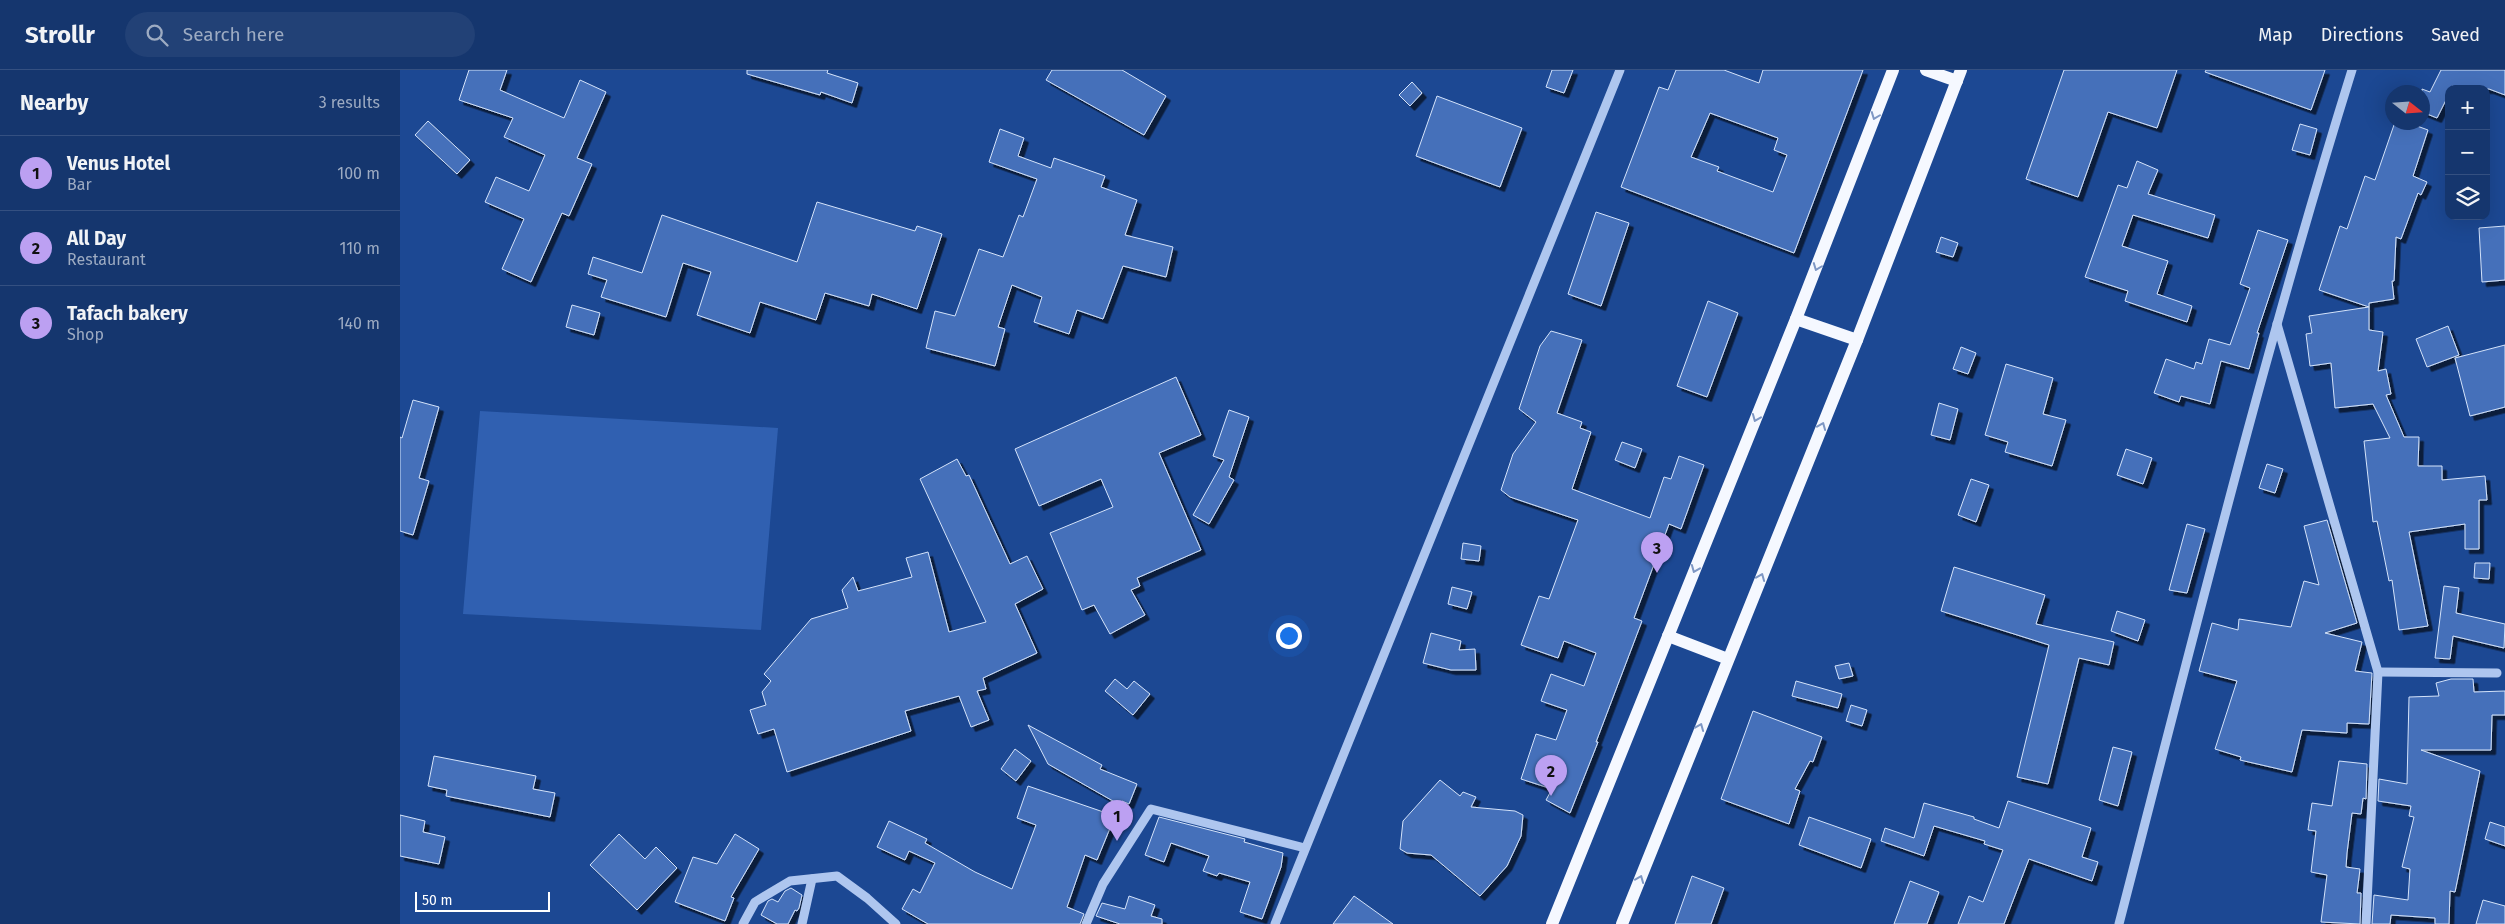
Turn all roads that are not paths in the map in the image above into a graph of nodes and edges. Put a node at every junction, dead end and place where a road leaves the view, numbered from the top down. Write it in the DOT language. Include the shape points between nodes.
graph roads {
  1 [pos="1620,70"];
  2 [pos="1893,70"];
  3 [pos="1926,70"];
  4 [pos="2352,70"];
  5 [pos="1959,76"];
  6 [pos="1796,319"];
  7 [pos="2277,322"];
  8 [pos="1856,340"];
  9 [pos="1668,636"];
  10 [pos="1728,659"];
  11 [pos="2378,672"];
  12 [pos="2497,673"];
  13 [pos="1305,848"];
  14 [pos="812,879"];
  15 [pos="743,924"];
  16 [pos="802,924"];
  17 [pos="896,924"];
  18 [pos="1086,924"];
  19 [pos="1275,924"];
  20 [pos="1552,924"];
  21 [pos="1622,924"];
  22 [pos="2119,924"];
  23 [pos="2366,924"];
  1 -- 13 [label="street"];
  2 -- 6 [label="main road, one-way"];
  3 -- 5 [label="main road"];
  4 -- 7 [label="street"];
  5 -- 8 [label="main road"];
  6 -- 8 [label="main road"];
  6 -- 9 [label="main road, one-way"];
  7 -- 11 [label="street"];
  7 -- 22 [label="street"];
  10 -- 8 [label="main road, one-way"];
  9 -- 10 [label="main road"];
  9 -- 20 [label="main road"];
  21 -- 10 [label="main road, one-way"];
  11 -- 12 [label="street"];
  11 -- 23 [label="street"];
  13 -- 18 [label="street" via="1151,810 1103,884"];
  13 -- 19 [label="street"];
  14 -- 15 [label="street" via="790,881 755,902"];
  14 -- 16 [label="street"];
  14 -- 17 [label="street" via="837,876"];
}
